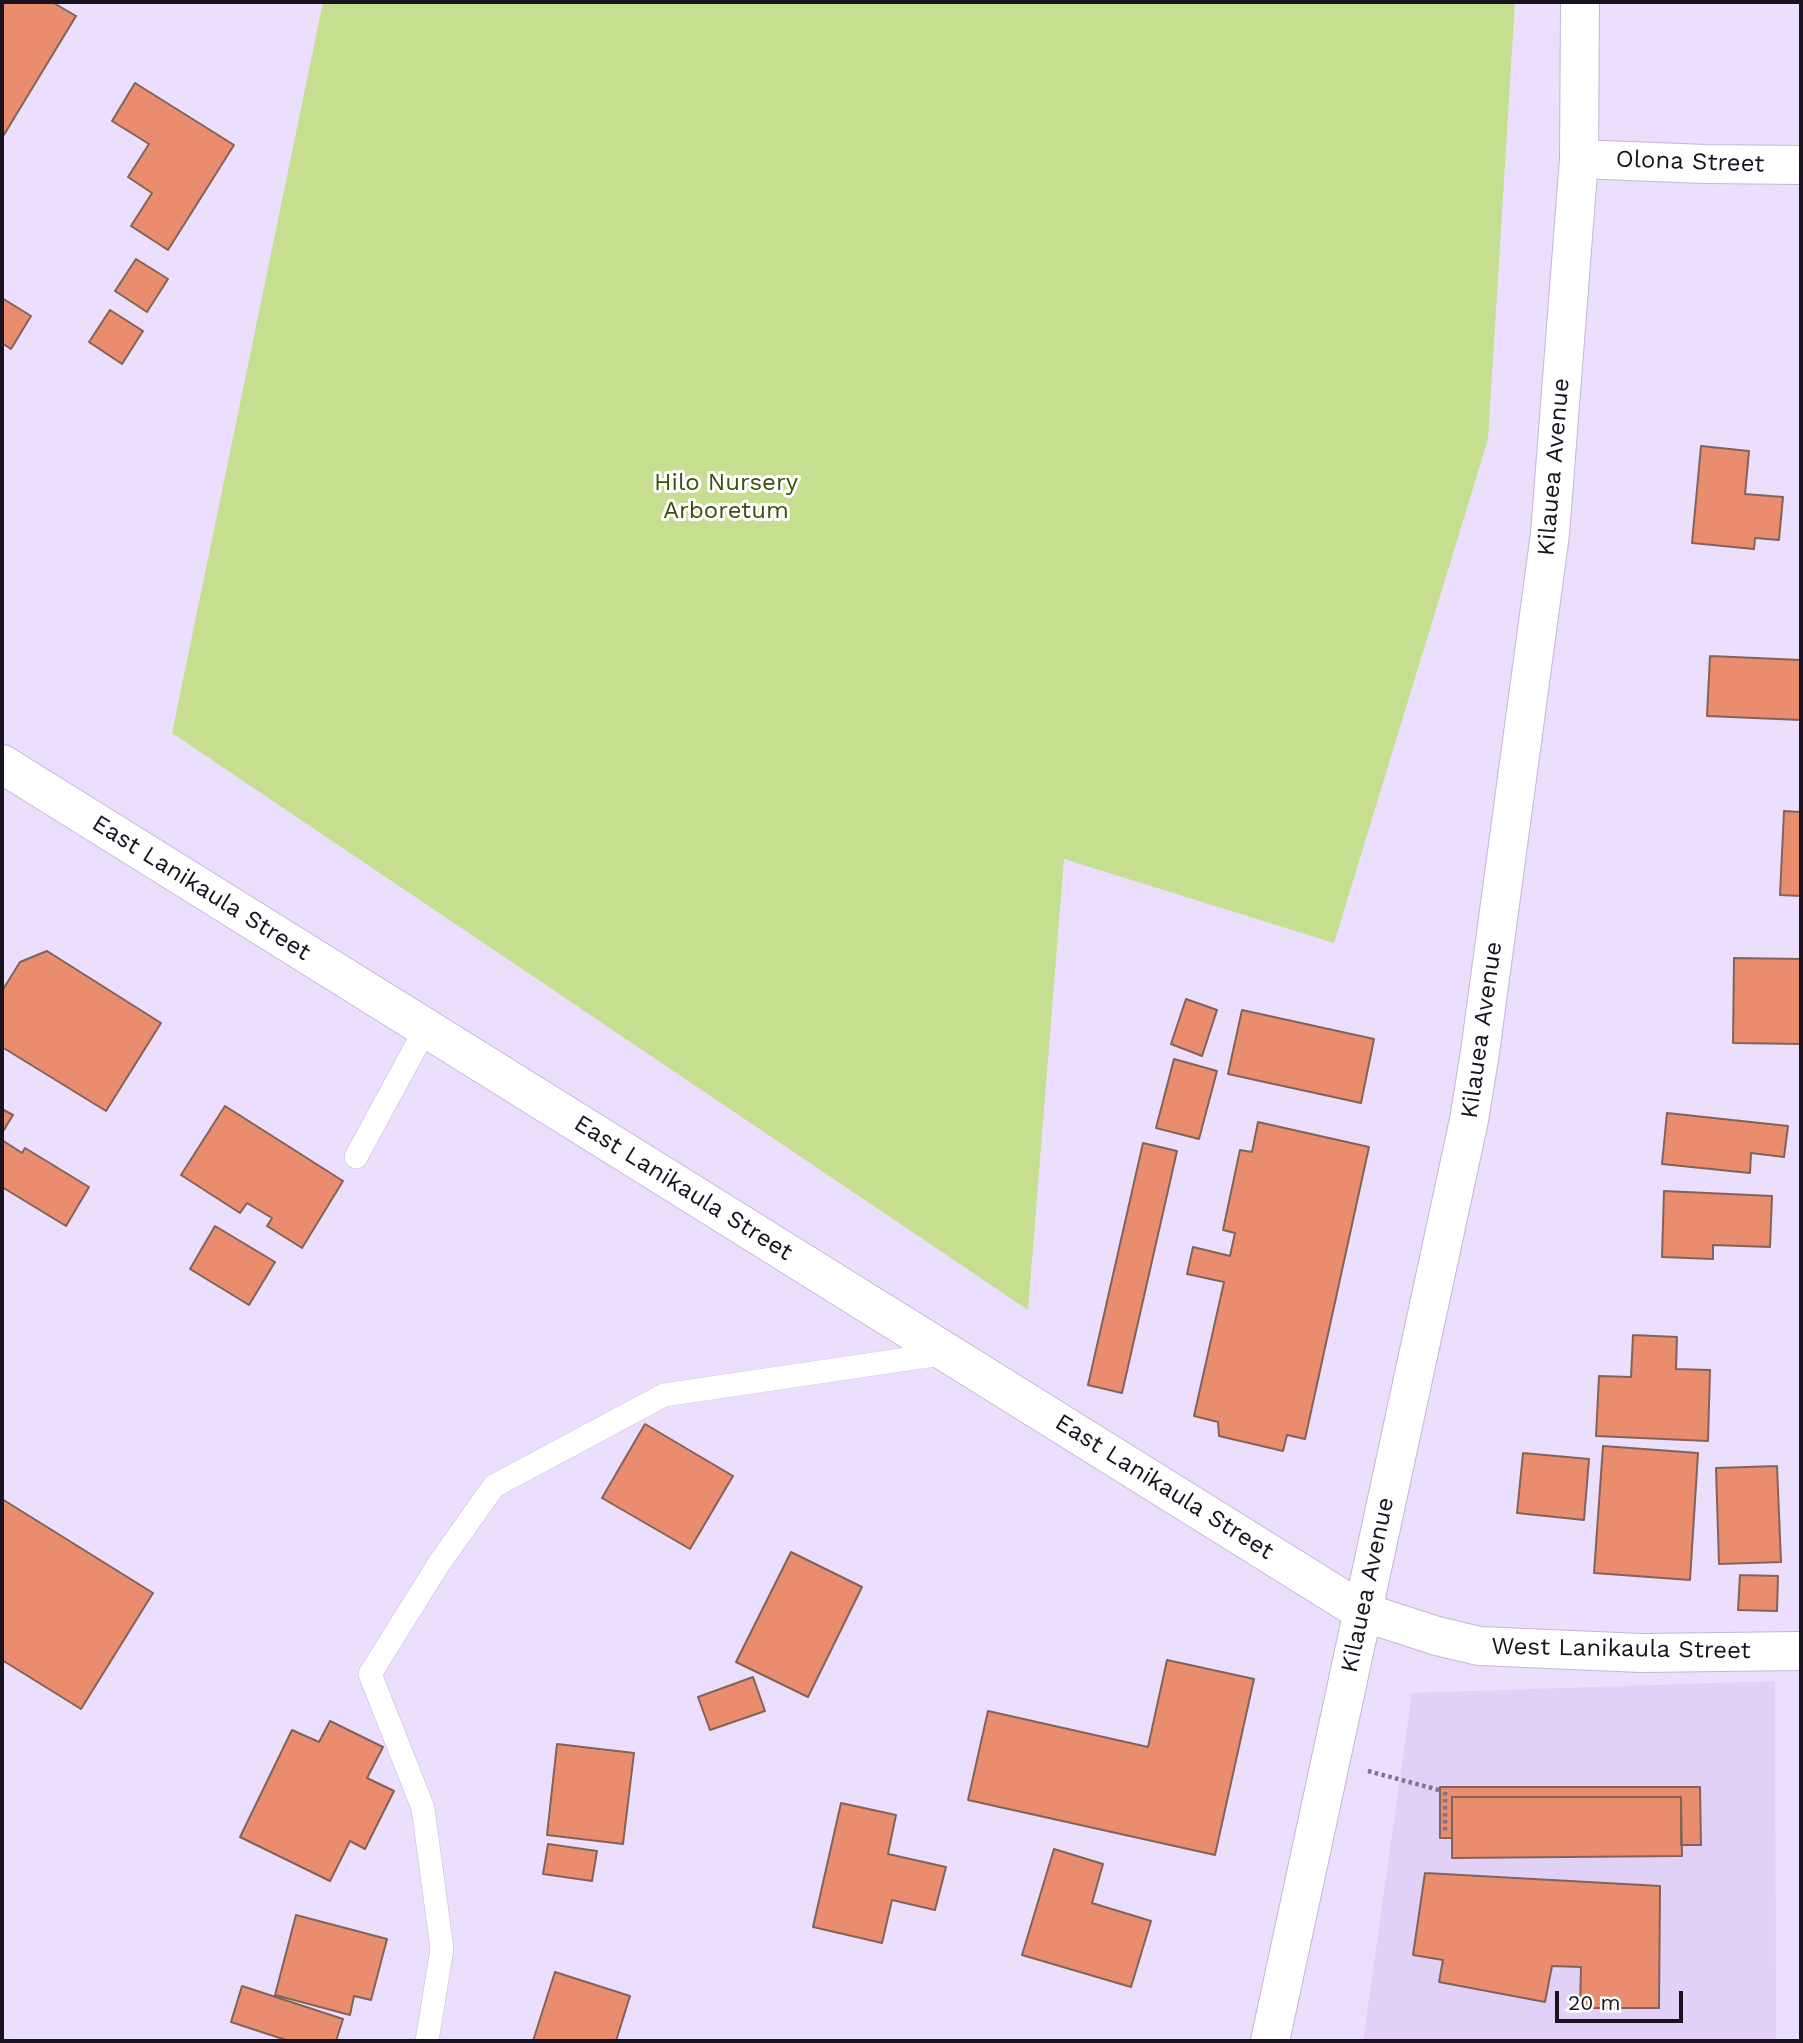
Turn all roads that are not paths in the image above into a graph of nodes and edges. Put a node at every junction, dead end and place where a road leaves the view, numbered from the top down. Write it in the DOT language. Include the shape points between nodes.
graph roads {
  1 [pos="1580,2"];
  2 [pos="1578,159"];
  3 [pos="1801,164"];
  4 [pos="2,764"];
  5 [pos="426,1028"];
  6 [pos="356,1157"];
  7 [pos="949,1353"];
  8 [pos="1363,1612"];
  9 [pos="1801,1651"];
  10 [pos="427,2041"];
  11 [pos="1270,2041"];
  1 -- 2 [label="street, Kilauea Avenue"];
  2 -- 3 [label="street, Olona Street"];
  2 -- 8 [label="street, Kilauea Avenue" via="1550,534 1480,1052"];
  4 -- 5 [label="street, East Lanikaula Street"];
  5 -- 6 [label="lane"];
  5 -- 7 [label="street, East Lanikaula Street"];
  7 -- 8 [label="street, East Lanikaula Street"];
  7 -- 10 [label="lane" via="664,1395 494,1486 370,1674 423,1808 442,1950"];
  8 -- 9 [label="street, West Lanikaula Street" via="1479,1646 1641,1653"];
  8 -- 11 [label="street, Kilauea Avenue"];
}
